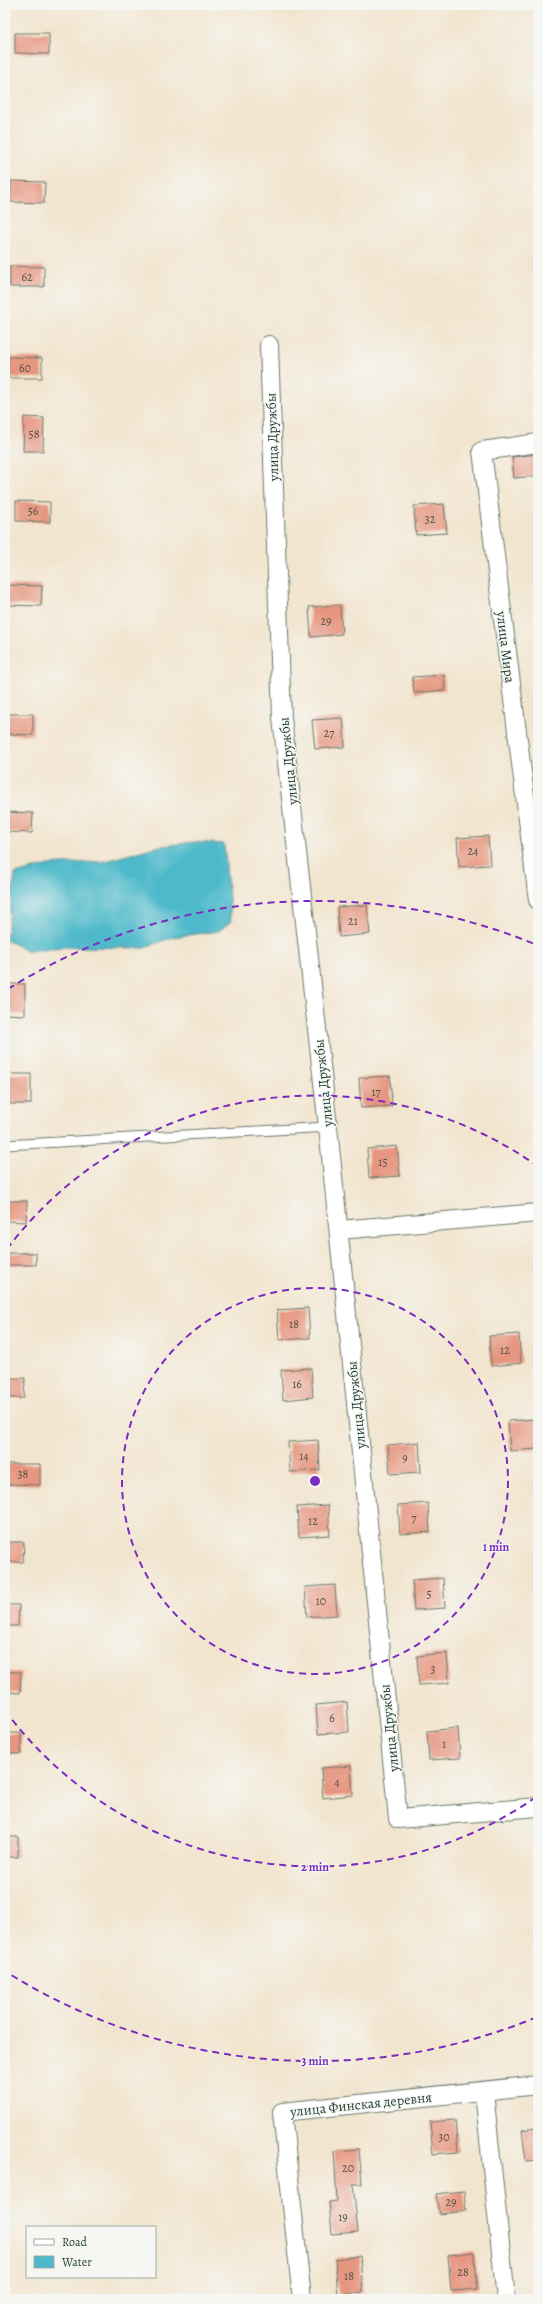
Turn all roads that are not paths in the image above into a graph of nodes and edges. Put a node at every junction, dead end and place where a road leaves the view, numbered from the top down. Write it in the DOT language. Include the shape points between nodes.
graph roads {
  1 [pos="269,345"];
  2 [pos="538,443"];
  3 [pos="538,900"];
  4 [pos="328,1127"];
  5 [pos="5,1145"];
  6 [pos="538,1213"];
  7 [pos="338,1230"];
  8 [pos="538,1808"];
  9 [pos="538,2085"];
  10 [pos="484,2092"];
  11 [pos="302,2299"];
  12 [pos="506,2299"];
  1 -- 4 [label="street, улица Дружбы" via="282,718"];
  2 -- 3 [label="street, улица Мира" via="482,451"];
  4 -- 5 [label="lane"];
  4 -- 7 [label="street, улица Дружбы"];
  6 -- 7 [label="street"];
  7 -- 8 [label="street, улица Дружбы" via="398,1819"];
  9 -- 10 [label="street, улица Финская деревня"];
  10 -- 11 [label="street, улица Финская деревня" via="282,2112"];
  10 -- 12 [label="street"];
}
